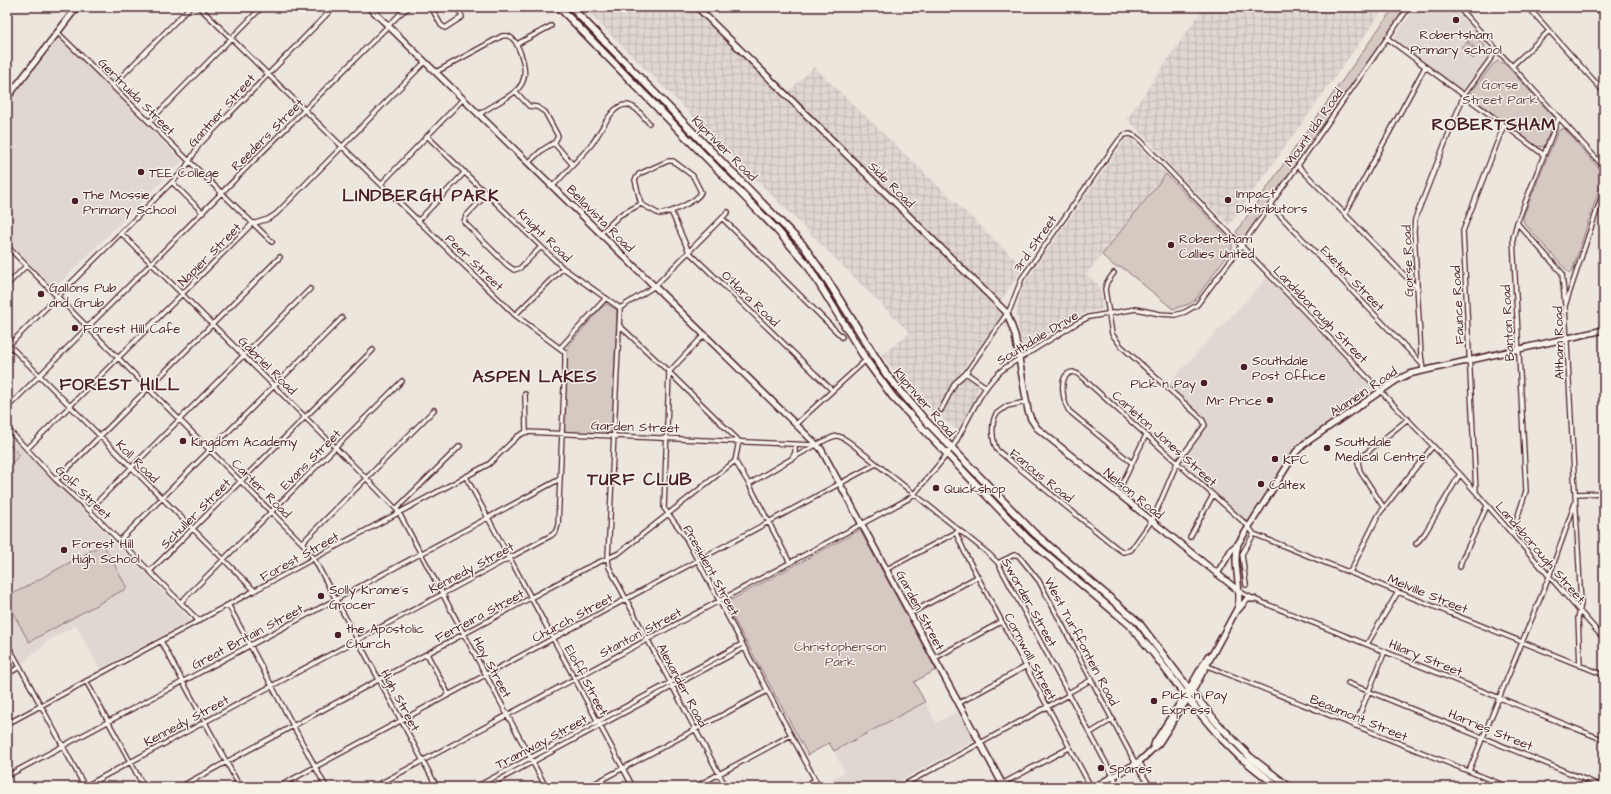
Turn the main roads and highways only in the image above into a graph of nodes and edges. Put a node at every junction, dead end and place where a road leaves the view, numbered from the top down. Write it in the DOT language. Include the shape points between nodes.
graph roads {
  1 [pos="559,7"];
  2 [pos="571,7"];
  3 [pos="1278,787"];
  4 [pos="1289,787"];
  1 -- 3 [label="main road, Kliprivier Road" via="799,254 889,393 1028,539 1130,625 1209,725 1239,756"];
  2 -- 4 [label="main road, Kliprivier Road" via="803,245 886,374 907,401 1034,533 1140,623 1191,691 1239,746"];
}
